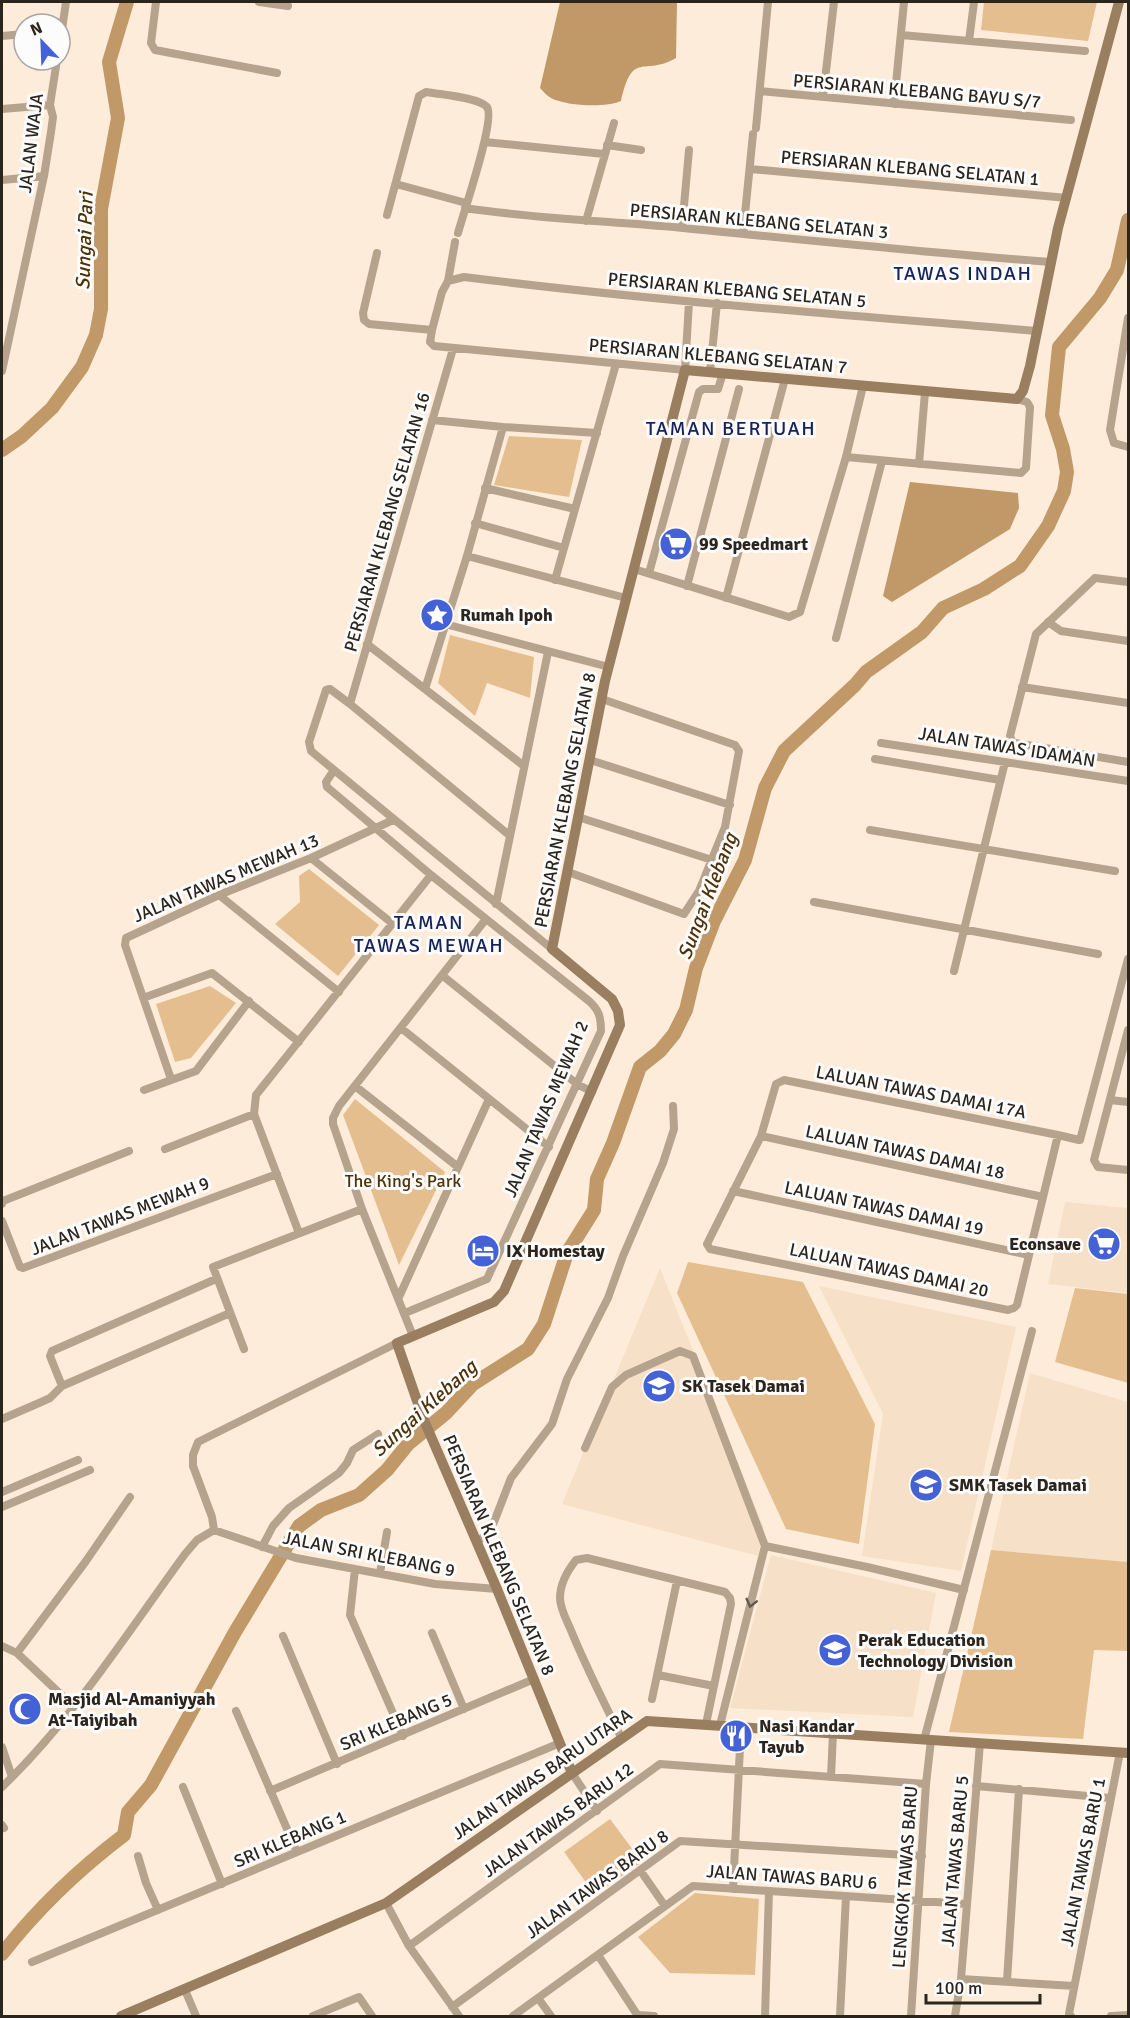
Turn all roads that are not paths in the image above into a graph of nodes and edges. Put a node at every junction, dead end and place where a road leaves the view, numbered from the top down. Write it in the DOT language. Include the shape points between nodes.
graph roads {
  1 [pos="156,2"];
  2 [pos="259,2"];
  3 [pos="768,2"];
  4 [pos="834,2"];
  5 [pos="904,2"];
  6 [pos="974,2"];
  7 [pos="1119,2"];
  8 [pos="288,6"];
  9 [pos="901,35"];
  10 [pos="969,41"];
  11 [pos="1085,51"];
  12 [pos="55,72"];
  13 [pos="277,73"];
  14 [pos="760,91"];
  15 [pos="823,97"];
  16 [pos="894,104"];
  17 [pos="50,105"];
  18 [pos="2,109"];
  19 [pos="1071,120"];
  20 [pos="614,123"];
  21 [pos="485,142"];
  22 [pos="607,145"];
  23 [pos="640,150"];
  24 [pos="689,150"];
  25 [pos="604,154"];
  26 [pos="750,169"];
  27 [pos="44,176"];
  28 [pos="2,180"];
  29 [pos="396,184"];
  30 [pos="1067,198"];
  31 [pos="465,206"];
  32 [pos="387,215"];
  33 [pos="586,221"];
  34 [pos="682,228"];
  35 [pos="458,233"];
  36 [pos="743,234"];
  37 [pos="455,242"];
  38 [pos="377,253"];
  39 [pos="1051,262"];
  40 [pos="448,281"];
  41 [pos="689,302"];
  42 [pos="717,303"];
  43 [pos="1128,318"];
  44 [pos="432,330"];
  45 [pos="1037,331"];
  46 [pos="5,340"];
  47 [pos="453,349"];
  48 [pos="616,364"];
  49 [pos="685,370"];
  50 [pos="2,371"];
  51 [pos="1125,371"];
  52 [pos="710,372"];
  53 [pos="723,374"];
  54 [pos="785,379"];
  55 [pos="863,386"];
  56 [pos="739,389"];
  57 [pos="925,392"];
  58 [pos="1017,399"];
  59 [pos="432,420"];
  60 [pos="503,427"];
  61 [pos="597,433"];
  62 [pos="1128,447"];
  63 [pos="846,457"];
  64 [pos="882,460"];
  65 [pos="919,464"];
  66 [pos="485,488"];
  67 [pos="575,509"];
  68 [pos="475,524"];
  69 [pos="564,548"];
  70 [pos="466,556"];
  71 [pos="634,569"];
  72 [pos="649,573"];
  73 [pos="555,580"];
  74 [pos="1128,582"];
  75 [pos="687,586"];
  76 [pos="626,598"];
  77 [pos="726,598"];
  78 [pos="1048,622"];
  79 [pos="445,624"];
  80 [pos="836,638"];
  81 [pos="1128,641"];
  82 [pos="367,644"];
  83 [pos="548,652"];
  84 [pos="609,667"];
  85 [pos="1022,687"];
  86 [pos="425,688"];
  87 [pos="602,699"];
  88 [pos="1128,703"];
  89 [pos="350,704"];
  90 [pos="881,742"];
  91 [pos="875,759"];
  92 [pos="590,760"];
  93 [pos="1005,762"];
  94 [pos="1128,762"];
  95 [pos="524,766"];
  96 [pos="334,770"];
  97 [pos="1000,780"];
  98 [pos="1128,781"];
  99 [pos="730,805"];
  100 [pos="578,817"];
  101 [pos="393,820"];
  102 [pos="376,829"];
  103 [pos="870,830"];
  104 [pos="509,835"];
  105 [pos="984,849"];
  106 [pos="312,858"];
  107 [pos="711,860"];
  108 [pos="1115,871"];
  109 [pos="568,872"];
  110 [pos="431,875"];
  111 [pos="219,895"];
  112 [pos="814,902"];
  113 [pos="496,904"];
  114 [pos="486,919"];
  115 [pos="393,924"];
  116 [pos="964,930"];
  117 [pos="552,949"];
  118 [pos="1098,954"];
  119 [pos="1128,958"];
  120 [pos="954,971"];
  121 [pos="443,976"];
  122 [pos="339,992"];
  123 [pos="143,998"];
  124 [pos="249,1001"];
  125 [pos="401,1028"];
  126 [pos="1128,1030"];
  127 [pos="299,1042"];
  128 [pos="171,1079"];
  129 [pos="577,1084"];
  130 [pos="355,1086"];
  131 [pos="144,1090"];
  132 [pos="592,1092"];
  133 [pos="489,1099"];
  134 [pos="1110,1100"];
  135 [pos="1128,1102"];
  136 [pos="673,1106"];
  137 [pos="254,1114"];
  138 [pos="1058,1135"];
  139 [pos="761,1136"];
  140 [pos="549,1147"];
  141 [pos="165,1149"];
  142 [pos="129,1151"];
  143 [pos="458,1167"];
  144 [pos="1128,1170"];
  145 [pos="277,1174"];
  146 [pos="733,1191"];
  147 [pos="1043,1197"];
  148 [pos="2,1204"];
  149 [pos="362,1209"];
  150 [pos="2,1221"];
  151 [pos="299,1233"];
  152 [pos="1029,1255"];
  153 [pos="216,1279"];
  154 [pos="399,1297"];
  155 [pos="230,1313"];
  156 [pos="405,1313"];
  157 [pos="1032,1331"];
  158 [pos="413,1336"];
  159 [pos="397,1343"];
  160 [pos="244,1349"];
  161 [pos="62,1386"];
  162 [pos="2,1419"];
  163 [pos="378,1434"];
  164 [pos="585,1448"];
  165 [pos="78,1460"];
  166 [pos="90,1470"];
  167 [pos="2,1492"];
  168 [pos="130,1497"];
  169 [pos="2,1507"];
  170 [pos="214,1530"];
  171 [pos="387,1532"];
  172 [pos="477,1542"];
  173 [pos="765,1546"];
  174 [pos="262,1547"];
  175 [pos="355,1569"];
  176 [pos="380,1573"];
  177 [pos="677,1581"];
  178 [pos="497,1589"];
  179 [pos="964,1590"];
  180 [pos="432,1633"];
  181 [pos="283,1636"];
  182 [pos="2,1646"];
  183 [pos="17,1653"];
  184 [pos="658,1675"];
  185 [pos="534,1679"];
  186 [pos="714,1686"];
  187 [pos="652,1699"];
  188 [pos="73,1706"];
  189 [pos="464,1709"];
  190 [pos="236,1711"];
  191 [pos="706,1724"];
  192 [pos="720,1725"];
  193 [pos="741,1727"];
  194 [pos="833,1733"];
  195 [pos="402,1736"];
  196 [pos="621,1737"];
  197 [pos="927,1740"];
  198 [pos="560,1743"];
  199 [pos="980,1743"];
  200 [pos="2,1747"];
  201 [pos="1124,1752"];
  202 [pos="337,1764"];
  203 [pos="739,1771"];
  204 [pos="572,1773"];
  205 [pos="12,1777"];
  206 [pos="831,1777"];
  207 [pos="926,1784"];
  208 [pos="976,1786"];
  209 [pos="2,1787"];
  210 [pos="183,1787"];
  211 [pos="1019,1789"];
  212 [pos="270,1791"];
  213 [pos="1110,1798"];
  214 [pos="597,1811"];
  215 [pos="735,1845"];
  216 [pos="297,1852"];
  217 [pos="138,1856"];
  218 [pos="922,1856"];
  219 [pos="640,1870"];
  220 [pos="222,1884"];
  221 [pos="733,1888"];
  222 [pos="769,1891"];
  223 [pos="846,1896"];
  224 [pos="919,1901"];
  225 [pos="386,1903"];
  226 [pos="966,1904"];
  227 [pos="665,1906"];
  228 [pos="158,1910"];
  229 [pos="409,1946"];
  230 [pos="598,1955"];
  231 [pos="32,1962"];
  232 [pos="961,1979"];
  233 [pos="1007,1981"];
  234 [pos="1074,1986"];
  235 [pos="185,1990"];
  236 [pos="538,1998"];
  237 [pos="452,2007"];
  238 [pos="127,2015"];
  239 [pos="1070,2015"];
  240 [pos="1128,2015"];
  241 [pos="196,2016"];
  242 [pos="313,2016"];
  243 [pos="372,2016"];
  244 [pos="459,2016"];
  245 [pos="513,2016"];
  246 [pos="551,2016"];
  247 [pos="654,2016"];
  248 [pos="765,2016"];
  249 [pos="840,2016"];
  250 [pos="911,2016"];
  251 [pos="954,2016"];
  252 [pos="1111,2016"];
  1 -- 13 [label="street" via="151,43 155,50"];
  2 -- 8 [label="street"];
  3 -- 14 [label="street"];
  4 -- 15 [label="street"];
  5 -- 9 [label="street"];
  6 -- 10 [label="street"];
  7 -- 30 [label="street"];
  9 -- 10 [label="street"];
  9 -- 16 [label="street"];
  10 -- 11 [label="street"];
  12 -- 17 [label="street, JALAN WAJA"];
  14 -- 15 [label="street, PERSIARAN KLEBANG BAYU S/7"];
  14 -- 26 [label="street"];
  15 -- 16 [label="street, PERSIARAN KLEBANG BAYU S/7"];
  16 -- 19 [label="street, PERSIARAN KLEBANG BAYU S/7"];
  17 -- 18 [label="street"];
  17 -- 27 [label="street, JALAN WAJA" via="53,117"];
  20 -- 22 [label="street"];
  21 -- 25 [label="street"];
  21 -- 29 [label="street" via="487,108 479,102 426,92 419,96"];
  21 -- 31 [label="street"];
  22 -- 23 [label="street"];
  22 -- 25 [label="street"];
  24 -- 34 [label="street"];
  25 -- 33 [label="street"];
  26 -- 30 [label="street, PERSIARAN KLEBANG SELATAN 1"];
  26 -- 36 [label="street"];
  27 -- 28 [label="street"];
  27 -- 46 [label="street, JALAN WAJA"];
  29 -- 31 [label="street, PERSIARAN KLEBANG SELATAN 3"];
  29 -- 32 [label="street"];
  30 -- 39 [label="street"];
  31 -- 33 [label="street, PERSIARAN KLEBANG SELATAN 3"];
  31 -- 35 [label="street"];
  33 -- 34 [label="street, PERSIARAN KLEBANG SELATAN 3"];
  34 -- 36 [label="street, PERSIARAN KLEBANG SELATAN 3"];
  36 -- 39 [label="street, PERSIARAN KLEBANG SELATAN 3"];
  37 -- 40 [label="street"];
  38 -- 44 [label="street" via="364,320 369,324"];
  39 -- 45 [label="street"];
  40 -- 41 [label="street, PERSIARAN KLEBANG SELATAN 5" via="464,277"];
  40 -- 44 [label="street"];
  41 -- 42 [label="street, PERSIARAN KLEBANG SELATAN 5"];
  41 -- 49 [label="street"];
  42 -- 45 [label="street, PERSIARAN KLEBANG SELATAN 5"];
  42 -- 52 [label="street"];
  43 -- 51 [label="street"];
  44 -- 47 [label="street, PERSIARAN KLEBANG SELATAN 7" via="431,344"];
  45 -- 58 [label="street" via="1023,391"];
  46 -- 50 [label="street, JALAN WAJA"];
  47 -- 48 [label="street, PERSIARAN KLEBANG SELATAN 7"];
  47 -- 59 [label="street, PERSIARAN KLEBANG SELATAN 16"];
  48 -- 49 [label="street, PERSIARAN KLEBANG SELATAN 7"];
  48 -- 61 [label="street"];
  49 -- 52 [label="street, PERSIARAN KLEBANG SELATAN 7"];
  49 -- 71 [label="street, PERSIARAN KLEBANG SELATAN 8"];
  51 -- 62 [label="street" via="1110,430 1114,442"];
  52 -- 53 [label="street, PERSIARAN KLEBANG SELATAN 7"];
  53 -- 54 [label="street, PERSIARAN KLEBANG SELATAN 7"];
  53 -- 72 [label="street" via="718,389 699,392"];
  54 -- 55 [label="street, PERSIARAN KLEBANG SELATAN 7"];
  54 -- 77 [label="street"];
  55 -- 57 [label="street, PERSIARAN KLEBANG SELATAN 7"];
  55 -- 63 [label="street"];
  56 -- 75 [label="street"];
  57 -- 58 [label="street, PERSIARAN KLEBANG SELATAN 7"];
  57 -- 65 [label="street"];
  58 -- 65 [label="street" via="1030,407 1025,470 1021,473"];
  59 -- 60 [label="street"];
  59 -- 82 [label="street, PERSIARAN KLEBANG SELATAN 16"];
  60 -- 61 [label="street"];
  60 -- 66 [label="street"];
  61 -- 67 [label="street"];
  63 -- 64 [label="street"];
  63 -- 77 [label="street" via="800,612 789,617"];
  64 -- 65 [label="street"];
  64 -- 80 [label="street"];
  66 -- 67 [label="street"];
  66 -- 68 [label="street"];
  67 -- 69 [label="street"];
  68 -- 69 [label="street"];
  68 -- 70 [label="street"];
  69 -- 73 [label="street"];
  70 -- 73 [label="street"];
  70 -- 79 [label="street"];
  71 -- 72 [label="street"];
  71 -- 76 [label="street, PERSIARAN KLEBANG SELATAN 8"];
  72 -- 75 [label="street"];
  73 -- 76 [label="street"];
  74 -- 78 [label="street" via="1095,578"];
  75 -- 77 [label="street"];
  76 -- 84 [label="street, PERSIARAN KLEBANG SELATAN 8"];
  78 -- 81 [label="street" via="1061,631"];
  78 -- 85 [label="street" via="1035,637"];
  79 -- 83 [label="street"];
  79 -- 86 [label="street"];
  82 -- 86 [label="street"];
  82 -- 89 [label="street, PERSIARAN KLEBANG SELATAN 16"];
  83 -- 84 [label="street"];
  83 -- 95 [label="street"];
  84 -- 87 [label="street, PERSIARAN KLEBANG SELATAN 8"];
  85 -- 88 [label="street"];
  85 -- 94 [label="street" via="1012,741"];
  86 -- 95 [label="street"];
  87 -- 92 [label="street, PERSIARAN KLEBANG SELATAN 8"];
  87 -- 99 [label="street" via="735,745 739,751"];
  89 -- 96 [label="street" via="326,690 309,742 311,751"];
  89 -- 104 [label="street"];
  90 -- 93 [label="street, JALAN TAWAS IDAMAN"];
  91 -- 97 [label="street"];
  92 -- 99 [label="street"];
  92 -- 100 [label="street, PERSIARAN KLEBANG SELATAN 8"];
  93 -- 97 [label="street"];
  93 -- 98 [label="street, JALAN TAWAS IDAMAN"];
  95 -- 104 [label="street"];
  96 -- 101 [label="street"];
  96 -- 102 [label="street, JALAN TAWAS MEWAH 2" via="326,785"];
  97 -- 105 [label="street"];
  99 -- 107 [label="street"];
  100 -- 107 [label="street"];
  100 -- 109 [label="street, PERSIARAN KLEBANG SELATAN 8"];
  101 -- 102 [label="street, JALAN TAWAS MEWAH 13"];
  101 -- 113 [label="street"];
  102 -- 106 [label="street, JALAN TAWAS MEWAH 13"];
  102 -- 110 [label="street, JALAN TAWAS MEWAH 2"];
  103 -- 105 [label="street"];
  104 -- 113 [label="street"];
  105 -- 108 [label="street"];
  105 -- 116 [label="street"];
  106 -- 111 [label="street, JALAN TAWAS MEWAH 13"];
  106 -- 115 [label="street"];
  107 -- 109 [label="street" via="699,891 684,914"];
  109 -- 117 [label="street, PERSIARAN KLEBANG SELATAN 8"];
  110 -- 114 [label="street, JALAN TAWAS MEWAH 2"];
  110 -- 115 [label="street"];
  111 -- 122 [label="street"];
  111 -- 123 [label="street, JALAN TAWAS MEWAH 13" via="126,938 124,944"];
  112 -- 116 [label="street"];
  113 -- 117 [label="street"];
  114 -- 121 [label="street"];
  114 -- 129 [label="street, JALAN TAWAS MEWAH 2" via="598,1009 601,1030"];
  115 -- 122 [label="street"];
  116 -- 118 [label="street"];
  116 -- 120 [label="street"];
  117 -- 132 [label="street, PERSIARAN KLEBANG SELATAN 8" via="612,999 618,1011 620,1025"];
  119 -- 138 [label="street, LALUAN TAWAS DAMAI 17A" via="1081,1138"];
  121 -- 125 [label="street"];
  121 -- 129 [label="street"];
  122 -- 127 [label="street"];
  123 -- 124 [label="street" via="212,973"];
  123 -- 128 [label="street, JALAN TAWAS MEWAH 13"];
  124 -- 127 [label="street"];
  124 -- 128 [label="street" via="196,1071"];
  125 -- 130 [label="street"];
  125 -- 133 [label="street"];
  126 -- 134 [label="street"];
  127 -- 137 [label="street" via="256,1095"];
  128 -- 131 [label="street"];
  129 -- 132 [label="street"];
  129 -- 140 [label="street, JALAN TAWAS MEWAH 2"];
  130 -- 143 [label="street"];
  130 -- 149 [label="street" via="334,1115 333,1124"];
  132 -- 158 [label="street, PERSIARAN KLEBANG SELATAN 8" via="504,1291 494,1302"];
  133 -- 140 [label="street"];
  133 -- 143 [label="street"];
  134 -- 135 [label="street"];
  134 -- 144 [label="street" via="1094,1160 1096,1166"];
  136 -- 172 [label="street" via="674,1129 663,1163 604,1305 567,1379 556,1415 537,1447 511,1478 494,1522"];
  137 -- 141 [label="street"];
  137 -- 145 [label="street"];
  138 -- 139 [label="street, LALUAN TAWAS DAMAI 17A" via="784,1080 779,1081"];
  138 -- 147 [label="street, LALUAN TAWAS DAMAI 20"];
  139 -- 146 [label="street"];
  139 -- 147 [label="street, LALUAN TAWAS DAMAI 18"];
  140 -- 156 [label="street, JALAN TAWAS MEWAH 2" via="487,1279"];
  142 -- 148 [label="street"];
  143 -- 154 [label="street"];
  145 -- 150 [label="street, JALAN TAWAS MEWAH 9" via="23,1268"];
  145 -- 151 [label="street"];
  146 -- 152 [label="street, LALUAN TAWAS DAMAI 19"];
  146 -- 152 [label="street, LALUAN TAWAS DAMAI 20" via="707,1244 710,1249 1008,1310 1017,1305"];
  147 -- 152 [label="street, LALUAN TAWAS DAMAI 20"];
  149 -- 151 [label="street"];
  149 -- 154 [label="street"];
  151 -- 153 [label="street" via="213,1267"];
  153 -- 155 [label="street"];
  153 -- 161 [label="street" via="52,1351 50,1356"];
  154 -- 156 [label="street"];
  155 -- 160 [label="street"];
  155 -- 161 [label="street"];
  156 -- 158 [label="street"];
  157 -- 179 [label="street, LENGKOK TAWAS BARU"];
  158 -- 159 [label="street, PERSIARAN KLEBANG SELATAN 8"];
  159 -- 170 [label="street" via="198,1442 193,1466"];
  159 -- 172 [label="street, PERSIARAN KLEBANG SELATAN 8" via="423,1418"];
  161 -- 162 [label="street" via="44,1401"];
  163 -- 174 [label="street" via="352,1450 339,1473 289,1509 273,1526"];
  164 -- 173 [label="street" via="612,1387 626,1375 680,1351 693,1356"];
  165 -- 167 [label="street"];
  166 -- 169 [label="street"];
  168 -- 183 [label="street"];
  170 -- 174 [label="street, JALAN SRI KLEBANG 9"];
  170 -- 188 [label="street" via="197,1540 185,1554"];
  171 -- 176 [label="street"];
  172 -- 178 [label="street, PERSIARAN KLEBANG SELATAN 8"];
  173 -- 179 [label="street"];
  173 -- 192 [label="street, one-way"];
  174 -- 175 [label="street, JALAN SRI KLEBANG 9"];
  175 -- 176 [label="street, JALAN SRI KLEBANG 9"];
  175 -- 195 [label="street" via="350,1615"];
  176 -- 178 [label="street, JALAN SRI KLEBANG 9" via="450,1586"];
  177 -- 184 [label="street"];
  177 -- 186 [label="street" via="725,1592 730,1598"];
  177 -- 196 [label="street" via="587,1558 576,1560 563,1585 561,1607"];
  178 -- 185 [label="street, PERSIARAN KLEBANG SELATAN 8"];
  179 -- 197 [label="street, LENGKOK TAWAS BARU"];
  180 -- 189 [label="street"];
  181 -- 202 [label="street"];
  182 -- 183 [label="street"];
  183 -- 188 [label="street"];
  184 -- 186 [label="street"];
  184 -- 187 [label="street"];
  185 -- 189 [label="street, SRI KLEBANG 5"];
  185 -- 198 [label="street, PERSIARAN KLEBANG SELATAN 8"];
  186 -- 191 [label="street"];
  188 -- 205 [label="street"];
  189 -- 195 [label="street, SRI KLEBANG 5"];
  190 -- 212 [label="street"];
  191 -- 192 [label="street, JALAN TAWAS BARU UTARA"];
  191 -- 196 [label="street, JALAN TAWAS BARU UTARA" via="647,1721"];
  192 -- 193 [label="street, JALAN TAWAS BARU UTARA"];
  193 -- 194 [label="street, JALAN TAWAS BARU UTARA"];
  193 -- 203 [label="street"];
  194 -- 197 [label="street, JALAN TAWAS BARU UTARA"];
  194 -- 206 [label="street"];
  195 -- 202 [label="street, SRI KLEBANG 5"];
  196 -- 204 [label="street, JALAN TAWAS BARU UTARA"];
  197 -- 199 [label="street, JALAN TAWAS BARU UTARA"];
  197 -- 207 [label="street, LENGKOK TAWAS BARU"];
  198 -- 204 [label="street, PERSIARAN KLEBANG SELATAN 8"];
  198 -- 216 [label="street, SRI KLEBANG 1"];
  199 -- 201 [label="street, JALAN TAWAS BARU UTARA"];
  199 -- 208 [label="street, JALAN TAWAS BARU 5"];
  200 -- 205 [label="street"];
  201 -- 213 [label="street, JALAN TAWAS BARU 1"];
  202 -- 212 [label="street, SRI KLEBANG 5"];
  203 -- 206 [label="street, JALAN TAWAS BARU 12"];
  203 -- 214 [label="street, JALAN TAWAS BARU 12" via="660,1764"];
  203 -- 215 [label="street"];
  204 -- 214 [label="street"];
  204 -- 225 [label="street, JALAN TAWAS BARU UTARA"];
  205 -- 209 [label="street"];
  206 -- 207 [label="street, JALAN TAWAS BARU 12"];
  207 -- 218 [label="street, LENGKOK TAWAS BARU"];
  208 -- 211 [label="street"];
  208 -- 226 [label="street, JALAN TAWAS BARU 5"];
  210 -- 220 [label="street"];
  211 -- 213 [label="street"];
  211 -- 233 [label="street"];
  212 -- 216 [label="street"];
  213 -- 234 [label="street, JALAN TAWAS BARU 1"];
  214 -- 229 [label="street, JALAN TAWAS BARU 12"];
  215 -- 218 [label="street, JALAN TAWAS BARU 8"];
  215 -- 219 [label="street, JALAN TAWAS BARU 8" via="680,1841"];
  215 -- 221 [label="street"];
  216 -- 220 [label="street, SRI KLEBANG 1"];
  217 -- 228 [label="street"];
  218 -- 224 [label="street, LENGKOK TAWAS BARU"];
  219 -- 227 [label="street"];
  219 -- 237 [label="street, JALAN TAWAS BARU 8"];
  220 -- 228 [label="street, SRI KLEBANG 1"];
  221 -- 222 [label="street, JALAN TAWAS BARU 6"];
  221 -- 227 [label="street, JALAN TAWAS BARU 6" via="693,1886"];
  222 -- 223 [label="street, JALAN TAWAS BARU 6"];
  222 -- 248 [label="street"];
  223 -- 224 [label="street, JALAN TAWAS BARU 6"];
  223 -- 249 [label="street"];
  224 -- 226 [label="street, JALAN TAWAS BARU 6"];
  224 -- 250 [label="street, LENGKOK TAWAS BARU"];
  225 -- 229 [label="street"];
  225 -- 235 [label="street, JALAN TAWAS BARU UTARA"];
  226 -- 232 [label="street, JALAN TAWAS BARU 5"];
  227 -- 230 [label="street, JALAN TAWAS BARU 6"];
  228 -- 231 [label="street, SRI KLEBANG 1"];
  229 -- 237 [label="street"];
  230 -- 236 [label="street, JALAN TAWAS BARU 6"];
  230 -- 247 [label="street" via="636,2013"];
  232 -- 233 [label="street"];
  232 -- 251 [label="street, JALAN TAWAS BARU 5"];
  233 -- 234 [label="street"];
  234 -- 239 [label="street, JALAN TAWAS BARU 1"];
  235 -- 238 [label="street, JALAN TAWAS BARU UTARA"];
  235 -- 241 [label="street"];
  236 -- 245 [label="street, JALAN TAWAS BARU 6"];
  236 -- 246 [label="street"];
  237 -- 244 [label="street"];
  240 -- 252 [label="street"];
  242 -- 243 [label="street" via="358,1997"];
}
